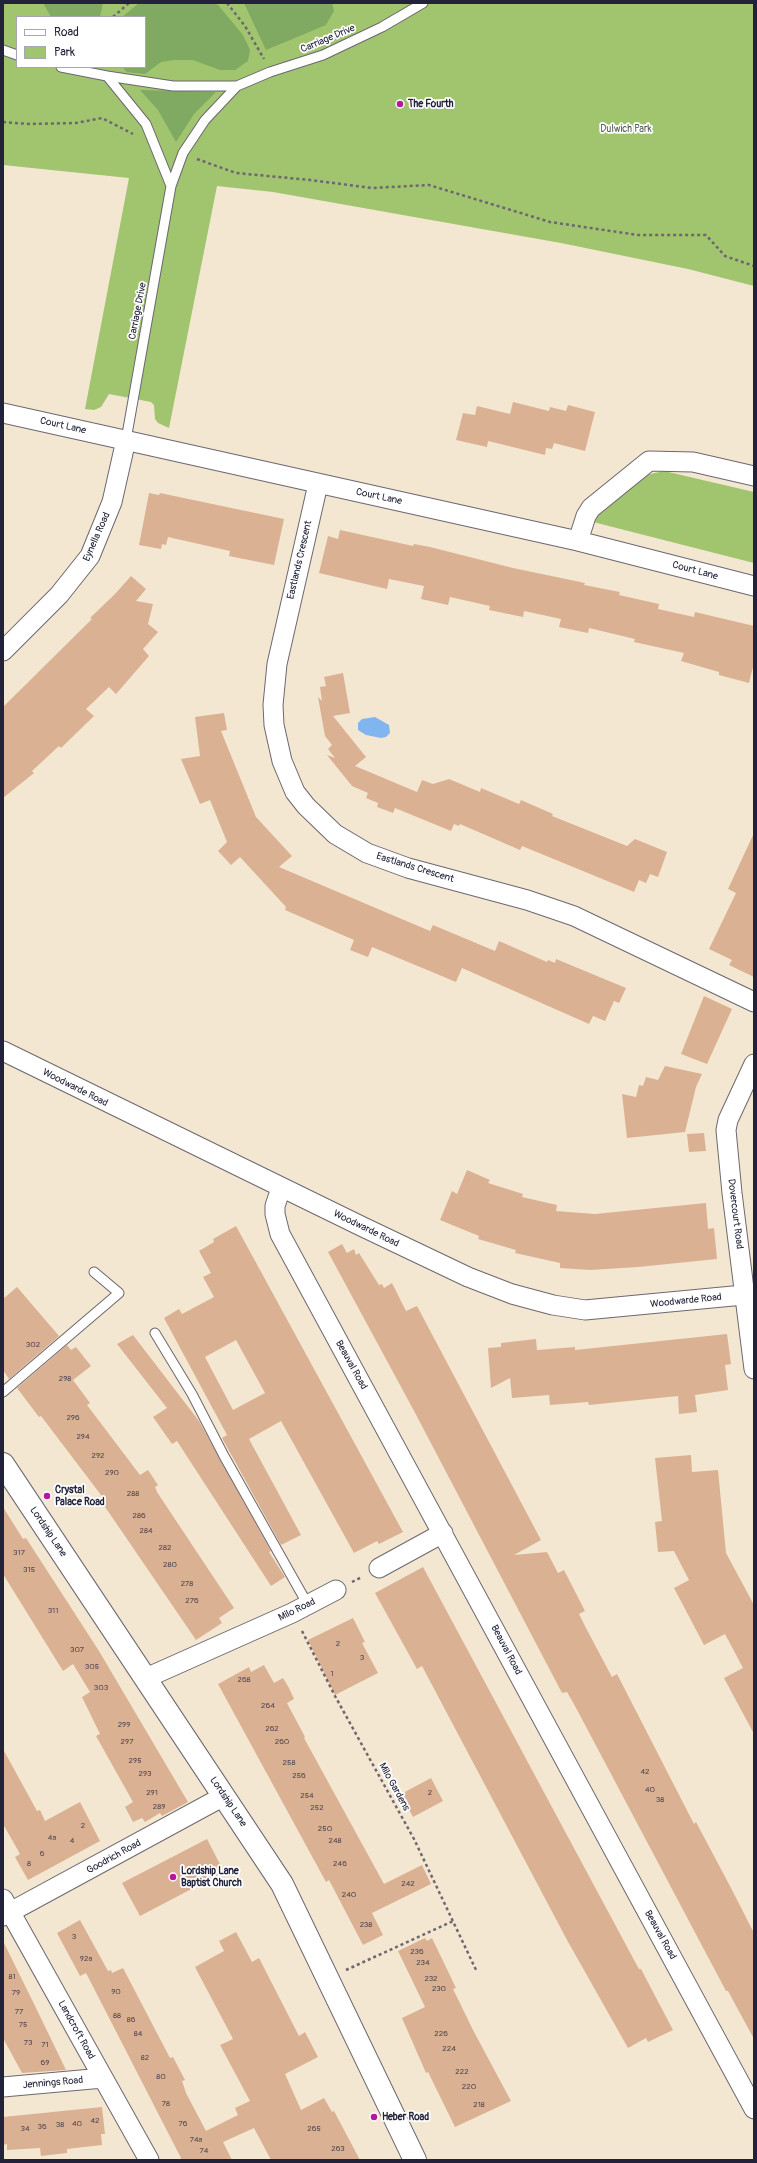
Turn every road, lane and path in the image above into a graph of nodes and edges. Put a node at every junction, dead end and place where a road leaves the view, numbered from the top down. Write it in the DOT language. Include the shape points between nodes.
graph roads {
  1 [pos="129,3"];
  2 [pos="227,3"];
  3 [pos="423,3"];
  4 [pos="114,16"];
  5 [pos="3,50"];
  6 [pos="16,55"];
  7 [pos="66,68"];
  8 [pos="270,72"];
  9 [pos="106,76"];
  10 [pos="237,86"];
  11 [pos="3,122"];
  12 [pos="156,145"];
  13 [pos="183,153"];
  14 [pos="171,186"];
  15 [pos="754,266"];
  16 [pos="3,413"];
  17 [pos="126,440"];
  18 [pos="754,476"];
  19 [pos="318,484"];
  20 [pos="578,541"];
  21 [pos="754,586"];
  22 [pos="3,651"];
  23 [pos="754,1002"];
  24 [pos="3,1051"];
  25 [pos="754,1064"];
  26 [pos="281,1188"];
  27 [pos="94,1272"];
  28 [pos="750,1294"];
  29 [pos="155,1333"];
  30 [pos="754,1369"];
  31 [pos="3,1392"];
  32 [pos="3,1464"];
  33 [pos="443,1533"];
  34 [pos="379,1568"];
  35 [pos="336,1590"];
  36 [pos="300,1609"];
  37 [pos="146,1678"];
  38 [pos="224,1796"];
  39 [pos="6,1909"];
  40 [pos="453,1921"];
  41 [pos="477,1972"];
  42 [pos="328,1978"];
  43 [pos="103,2078"];
  44 [pos="3,2087"];
  45 [pos="754,2109"];
  46 [pos="149,2160"];
  47 [pos="415,2160"];
  1 -- 4 [label="path"];
  2 -- 8 [label="path" via="245,26"];
  3 -- 8 [label="lane, Carriage Drive" via="382,27 323,55"];
  5 -- 6 [label="lane"];
  7 -- 9 [label="lane, Carriage Drive"];
  8 -- 10 [label="lane, Carriage Drive"];
  9 -- 10 [label="lane, Carriage Drive" via="173,86"];
  9 -- 12 [label="lane" via="146,124"];
  10 -- 13 [label="lane, Carriage Drive" via="205,120"];
  11 -- 12 [label="path" via="76,123 102,118"];
  12 -- 14 [label="lane"];
  13 -- 14 [label="lane, Carriage Drive"];
  13 -- 15 [label="path" via="236,173 372,188 429,185 550,222 638,235 706,235 725,256"];
  14 -- 17 [label="lane, Carriage Drive"];
  16 -- 17 [label="street, Court Lane"];
  17 -- 19 [label="street, Court Lane"];
  17 -- 22 [label="street, Eynella Road" via="112,502 90,556 59,595"];
  18 -- 20 [label="street" via="693,462 649,461 592,508 586,516"];
  19 -- 20 [label="street, Court Lane"];
  19 -- 23 [label="street, Eastlands Crescent" via="277,664 273,705 274,725 282,761 295,792 306,806 335,834 367,853 408,868 527,900 574,916"];
  20 -- 21 [label="street, Court Lane"];
  24 -- 26 [label="street, Woodwarde Road"];
  25 -- 28 [label="street, Dovercourt Road" via="728,1120 726,1130 732,1193"];
  26 -- 28 [label="street, Woodwarde Road" via="468,1277 546,1304 568,1308 603,1309"];
  26 -- 33 [label="street, Beauval Road" via="275,1206 280,1234"];
  27 -- 31 [label="lane" via="119,1293"];
  28 -- 30 [label="street, Dovercourt Road"];
  29 -- 36 [label="lane" via="192,1394"];
  32 -- 37 [label="main road, Lordship Lane"];
  33 -- 34 [label="street"];
  33 -- 45 [label="street, Beauval Road"];
  34 -- 35 [label="path"];
  35 -- 36 [label="street, Milo Road"];
  36 -- 37 [label="street, Milo Road"];
  36 -- 40 [label="path, Milo Gardens" via="335,1696 414,1839"];
  37 -- 38 [label="main road, Lordship Lane"];
  38 -- 39 [label="street, Goodrich Road"];
  38 -- 42 [label="main road, Lordship Lane" via="282,1884"];
  39 -- 43 [label="street, Landcroft Road"];
  40 -- 41 [label="path, Milo Gardens"];
  40 -- 42 [label="path"];
  42 -- 47 [label="main road, Lordship Lane"];
  43 -- 44 [label="street, Jennings Road"];
  43 -- 46 [label="street, Landcroft Road"];
}
